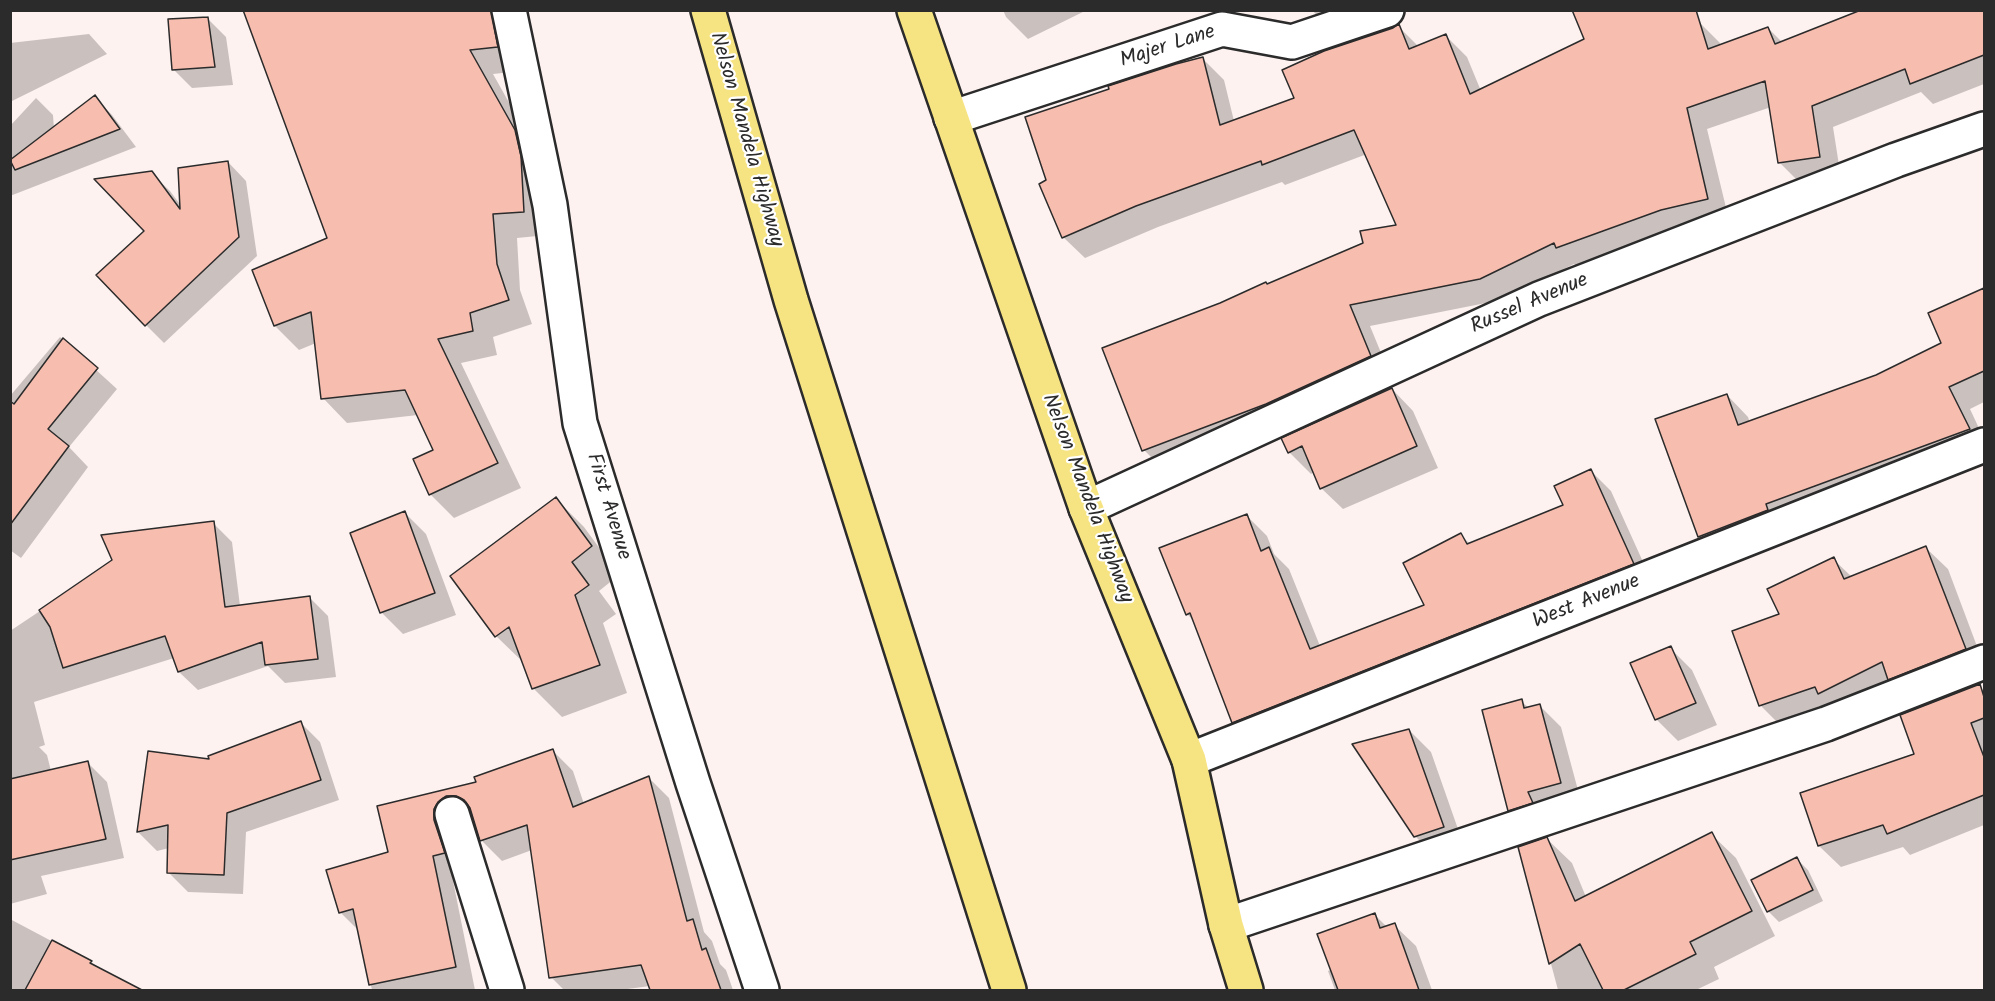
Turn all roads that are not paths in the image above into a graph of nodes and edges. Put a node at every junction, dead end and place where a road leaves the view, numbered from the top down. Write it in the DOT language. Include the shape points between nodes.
graph roads {
  1 [pos="509,10"];
  2 [pos="708,10"];
  3 [pos="914,10"];
  4 [pos="1387,10"];
  5 [pos="1225,20"];
  6 [pos="951,118"];
  7 [pos="1984,129"];
  8 [pos="1984,445"];
  9 [pos="1086,508"];
  10 [pos="1984,662"];
  11 [pos="1189,760"];
  12 [pos="452,814"];
  13 [pos="1226,926"];
  14 [pos="507,990"];
  15 [pos="762,990"];
  16 [pos="1009,990"];
  17 [pos="1246,990"];
  1 -- 15 [label="street, First Avenue" via="550,205 580,423"];
  2 -- 16 [label="highway, Nelson Mandela Highway" via="791,300"];
  3 -- 6 [label="highway, Nelson Mandela Highway"];
  4 -- 5 [label="street, Majer Lane" via="1292,42"];
  5 -- 6 [label="street, Majer Lane"];
  6 -- 9 [label="highway, Nelson Mandela Highway"];
  7 -- 9 [label="street, Russel Avenue" via="1539,299"];
  8 -- 11 [label="street, West Avenue"];
  9 -- 11 [label="highway, Nelson Mandela Highway"];
  10 -- 13 [label="street" via="1826,724"];
  11 -- 13 [label="highway, Nelson Mandela Highway"];
  12 -- 14 [label="street"];
  13 -- 17 [label="highway, Nelson Mandela Highway"];
}
